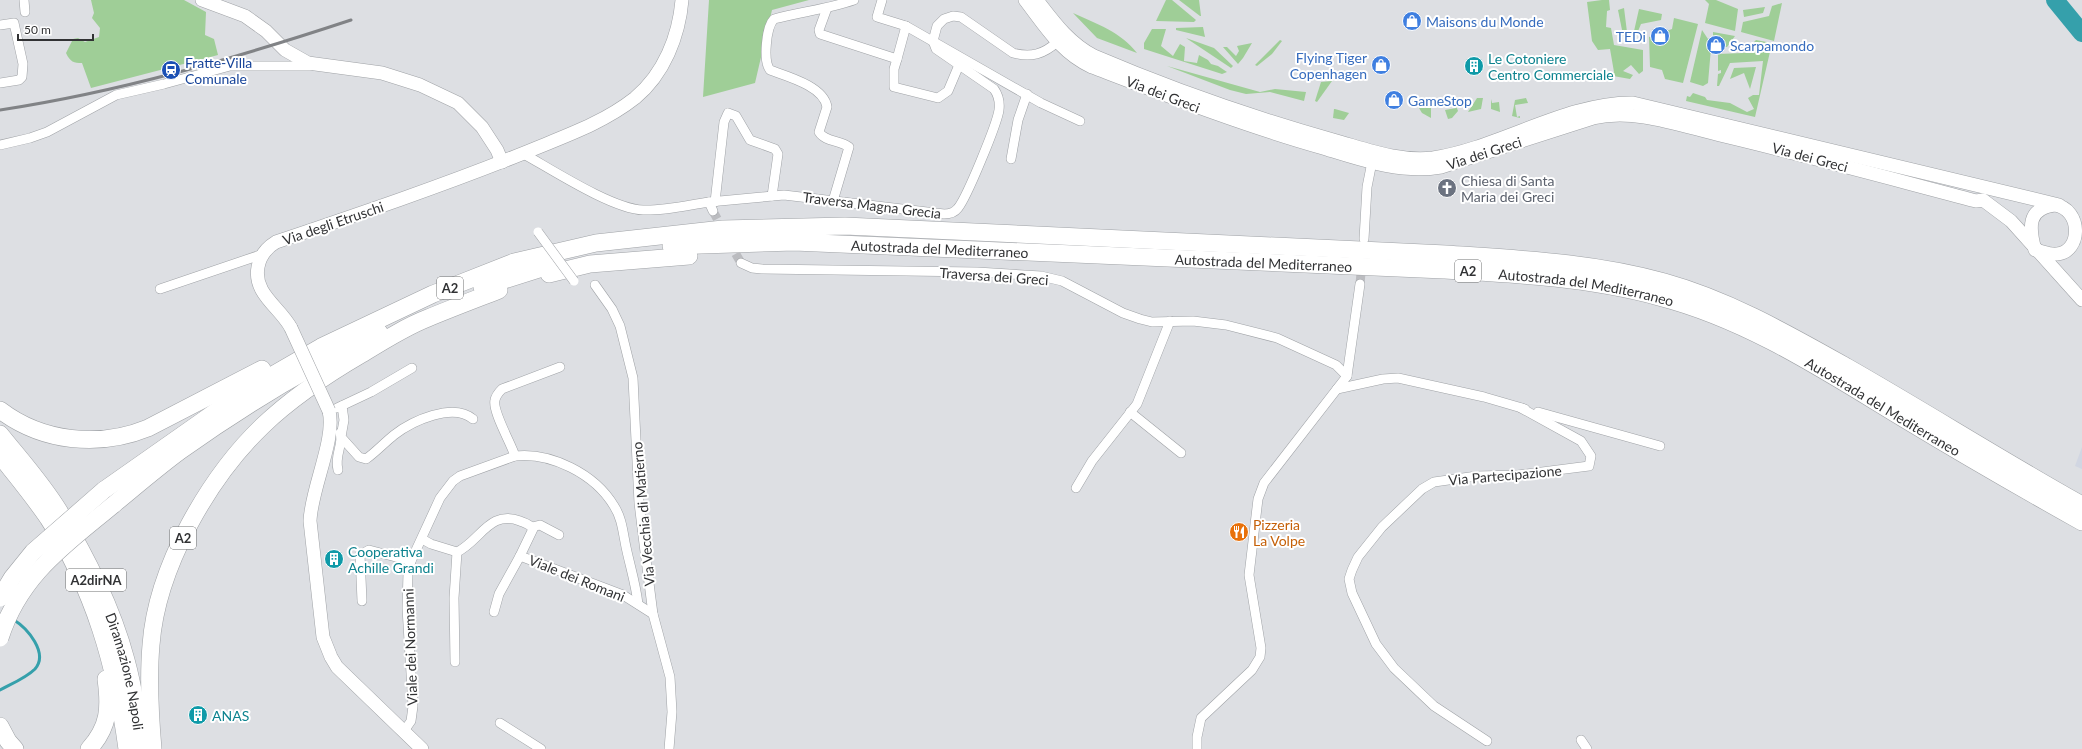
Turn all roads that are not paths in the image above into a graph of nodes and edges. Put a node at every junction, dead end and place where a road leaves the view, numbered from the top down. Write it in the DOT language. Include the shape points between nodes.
graph roads {
  1 [pos="24,0"];
  2 [pos="202,0"];
  3 [pos="682,0"];
  4 [pos="854,0"];
  5 [pos="882,0"];
  6 [pos="1025,0"];
  7 [pos="1037,0"];
  8 [pos="828,8"];
  9 [pos="25,12"];
  10 [pos="0,25"];
  11 [pos="906,26"];
  12 [pos="933,41"];
  13 [pos="1057,42"];
  14 [pos="896,59"];
  15 [pos="959,65"];
  16 [pos="318,66"];
  17 [pos="0,84"];
  18 [pos="1027,94"];
  19 [pos="1080,121"];
  20 [pos="0,145"];
  21 [pos="522,153"];
  22 [pos="1011,159"];
  23 [pos="502,162"];
  24 [pos="1372,162"];
  25 [pos="772,196"];
  26 [pos="833,201"];
  27 [pos="712,205"];
  28 [pos="2058,205"];
  29 [pos="845,226"];
  30 [pos="2081,231"];
  31 [pos="538,232"];
  32 [pos="1364,239"];
  33 [pos="794,242"];
  34 [pos="2035,250"];
  35 [pos="263,254"];
  36 [pos="741,263"];
  37 [pos="574,281"];
  38 [pos="1360,284"];
  39 [pos="595,286"];
  40 [pos="160,289"];
  41 [pos="2082,300"];
  42 [pos="1170,321"];
  43 [pos="560,367"];
  44 [pos="412,368"];
  45 [pos="1347,376"];
  46 [pos="1337,389"];
  47 [pos="342,406"];
  48 [pos="1521,408"];
  49 [pos="0,410"];
  50 [pos="330,411"];
  51 [pos="1130,412"];
  52 [pos="473,419"];
  53 [pos="331,426"];
  54 [pos="0,434"];
  55 [pos="341,437"];
  56 [pos="1660,446"];
  57 [pos="1181,453"];
  58 [pos="0,455"];
  59 [pos="515,456"];
  60 [pos="338,470"];
  61 [pos="1076,488"];
  62 [pos="2082,505"];
  63 [pos="2082,522"];
  64 [pos="532,527"];
  65 [pos="559,535"];
  66 [pos="422,539"];
  67 [pos="458,552"];
  68 [pos="520,556"];
  69 [pos="411,561"];
  70 [pos="87,593"];
  71 [pos="0,598"];
  72 [pos="362,601"];
  73 [pos="638,604"];
  74 [pos="494,612"];
  75 [pos="653,614"];
  76 [pos="0,638"];
  77 [pos="455,662"];
  78 [pos="500,723"];
  79 [pos="1,729"];
  80 [pos="404,731"];
  81 [pos="1581,740"];
  82 [pos="1487,741"];
  83 [pos="15,749"];
  84 [pos="89,749"];
  85 [pos="127,749"];
  86 [pos="142,749"];
  87 [pos="153,749"];
  88 [pos="422,749"];
  89 [pos="541,749"];
  90 [pos="669,749"];
  91 [pos="1198,749"];
  92 [pos="1587,749"];
  1 -- 9 [label="street"];
  2 -- 16 [label="main road" via="245,16 266,31 285,50"];
  3 -- 21 [label="main road" via="681,15 666,60 636,97 617,111 580,130"];
  4 -- 8 [label="street"];
  5 -- 11 [label="street" via="877,17"];
  6 -- 13 [label="main road, Via dei Greci"];
  7 -- 28 [label="main road, Via dei Greci" via="1069,39 1094,56 1271,122 1400,158 1423,159 1455,153 1587,109 1612,103 1633,103"];
  8 -- 14 [label="street" via="819,30 820,34"];
  8 -- 26 [label="street" via="774,19 770,27 765,58 770,70 804,82 822,96 826,107 819,132 825,138 849,147"];
  10 -- 17 [label="street" via="14,23 23,72 20,80"];
  11 -- 12 [label="street"];
  11 -- 14 [label="street"];
  12 -- 13 [label="street" via="937,26 944,19 953,16 961,17 1013,53 1022,56 1048,50"];
  12 -- 15 [label="street, Traversa Magna Grecia" via="939,52"];
  12 -- 18 [label="street"];
  13 -- 24 [label="main road, Via dei Greci" via="1070,55 1092,67 1268,131"];
  14 -- 15 [label="street" via="894,87 938,98 948,91"];
  15 -- 26 [label="street, Traversa Magna Grecia" via="994,90 999,95 999,102 998,116 958,209 944,214"];
  16 -- 20 [label="street" via="230,66 116,95 47,132"];
  16 -- 23 [label="main road" via="382,73 420,85 458,103 482,127"];
  18 -- 19 [label="street"];
  18 -- 22 [label="street" via="1018,120"];
  21 -- 23 [label="main road"];
  21 -- 27 [label="street" via="597,195 629,208 642,210"];
  23 -- 35 [label="main road, Via degli Etruschi" via="276,242"];
  24 -- 32 [label="street" via="1367,187"];
  24 -- 34 [label="main road, Via dei Greci" via="1418,170 1441,167 1593,118 1626,114 1760,144 1976,201 1984,200 2015,226"];
  25 -- 26 [label="street, Traversa Magna Grecia"];
  25 -- 27 [label="street, Traversa Magna Grecia"];
  25 -- 27 [label="street" via="778,154 775,149 750,140 736,116 728,113 724,122"];
  28 -- 30 [label="main road" via="2073,213"];
  28 -- 34 [label="main road" via="2042,208 2032,219 2030,233"];
  29 -- 49 [label="highway" via="781,219 714,221 636,229 533,248 427,287 332,332 170,417 132,434 79,440 62,438 25,425"];
  29 -- 62 [label="highway, Autostrada del Mediterraneo / A2" via="1535,260 1600,268 1663,282 1734,307 1804,342"];
  29 -- 71 [label="highway, A2, bridge" via="724,229 596,243 514,262 433,294 320,347 246,391 104,490 33,552"];
  30 -- 34 [label="main road" via="2077,241 2065,252 2050,254"];
  31 -- 37 [label="street, bridge"];
  33 -- 63 [label="highway, Autostrada del Mediterraneo / A2" via="1531,274 1660,297 1729,321 1801,357"];
  33 -- 76 [label="highway, bridge" via="687,244 588,256 535,269 425,309 266,394 179,452 68,542 34,576 16,600"];
  33 -- 87 [label="highway, A2" via="764,250 590,264 531,278 427,318 323,377 279,410 247,440 219,474 173,559 158,603 151,644 150,715"];
  34 -- 41 [label="main road, Via dei Greci"];
  35 -- 40 [label="street"];
  35 -- 50 [label="main road, bridge" via="257,273 260,284 268,299 291,328"];
  36 -- 42 [label="street, Traversa dei Greci" via="762,269 977,272 1041,276 1062,281 1131,316 1152,322"];
  38 -- 45 [label="street"];
  39 -- 75 [label="street, Via Vecchia di Matierno" via="612,309 620,326 633,378 640,503"];
  42 -- 45 [label="street, Traversa dei Greci" via="1226,325 1277,338 1336,365"];
  42 -- 51 [label="street" via="1150,374"];
  43 -- 59 [label="street" via="502,389 496,397 496,410"];
  44 -- 47 [label="street"];
  45 -- 46 [label="street"];
  46 -- 48 [label="street" via="1398,378"];
  46 -- 91 [label="street" via="1264,483 1258,499 1249,575 1261,648 1260,657 1252,670 1201,718 1197,738"];
  47 -- 50 [label="street"];
  47 -- 55 [label="street" via="344,420"];
  48 -- 56 [label="street"];
  48 -- 82 [label="street, Via Partecipazione" via="1581,441 1591,456 1589,466 1434,482 1422,489 1382,527 1358,557 1349,579 1352,593 1376,644 1394,668 1434,706"];
  50 -- 53 [label="main road"];
  51 -- 57 [label="street"];
  51 -- 61 [label="street" via="1092,461"];
  52 -- 55 [label="street" via="466,413 451,413 419,420 394,435 366,460 359,457"];
  53 -- 55 [label="street"];
  53 -- 80 [label="main road" via="310,521 323,637 337,667"];
  54 -- 86 [label="highway, Diramazione Napoli / A2dirNA" via="58,510 92,570 126,659"];
  55 -- 60 [label="street" via="336,459"];
  58 -- 70 [label="highway, Diramazione Napoli / A2dirNA" via="48,518"];
  59 -- 66 [label="street, Viale dei Normanni" via="453,481 440,498"];
  59 -- 73 [label="street, Viale dei Normanni" via="534,456 559,462 599,487 614,506 621,522"];
  64 -- 65 [label="street" via="540,525"];
  64 -- 67 [label="street" via="512,518 497,520 485,527 471,543"];
  64 -- 68 [label="street, Viale dei Romani" via="532,533"];
  66 -- 67 [label="street"];
  66 -- 69 [label="street, Viale dei Normanni"];
  67 -- 77 [label="street" via="454,598"];
  68 -- 73 [label="street, Viale dei Romani" via="623,595"];
  68 -- 74 [label="street, Viale dei Romani" via="499,594"];
  69 -- 72 [label="street" via="369,550 360,555"];
  69 -- 80 [label="street, Viale dei Normanni" via="406,588 413,706 411,721"];
  70 -- 84 [label="highway" via="104,666 108,696 104,727"];
  70 -- 85 [label="highway, Diramazione Napoli / A2dirNA" via="113,664"];
  73 -- 75 [label="street, Viale dei Romani"];
  75 -- 90 [label="street, Via Vecchia di Matierno" via="670,678 672,724"];
  78 -- 89 [label="street"];
  79 -- 83 [label="highway"];
  80 -- 88 [label="main road"];
  81 -- 92 [label="street"];
}
